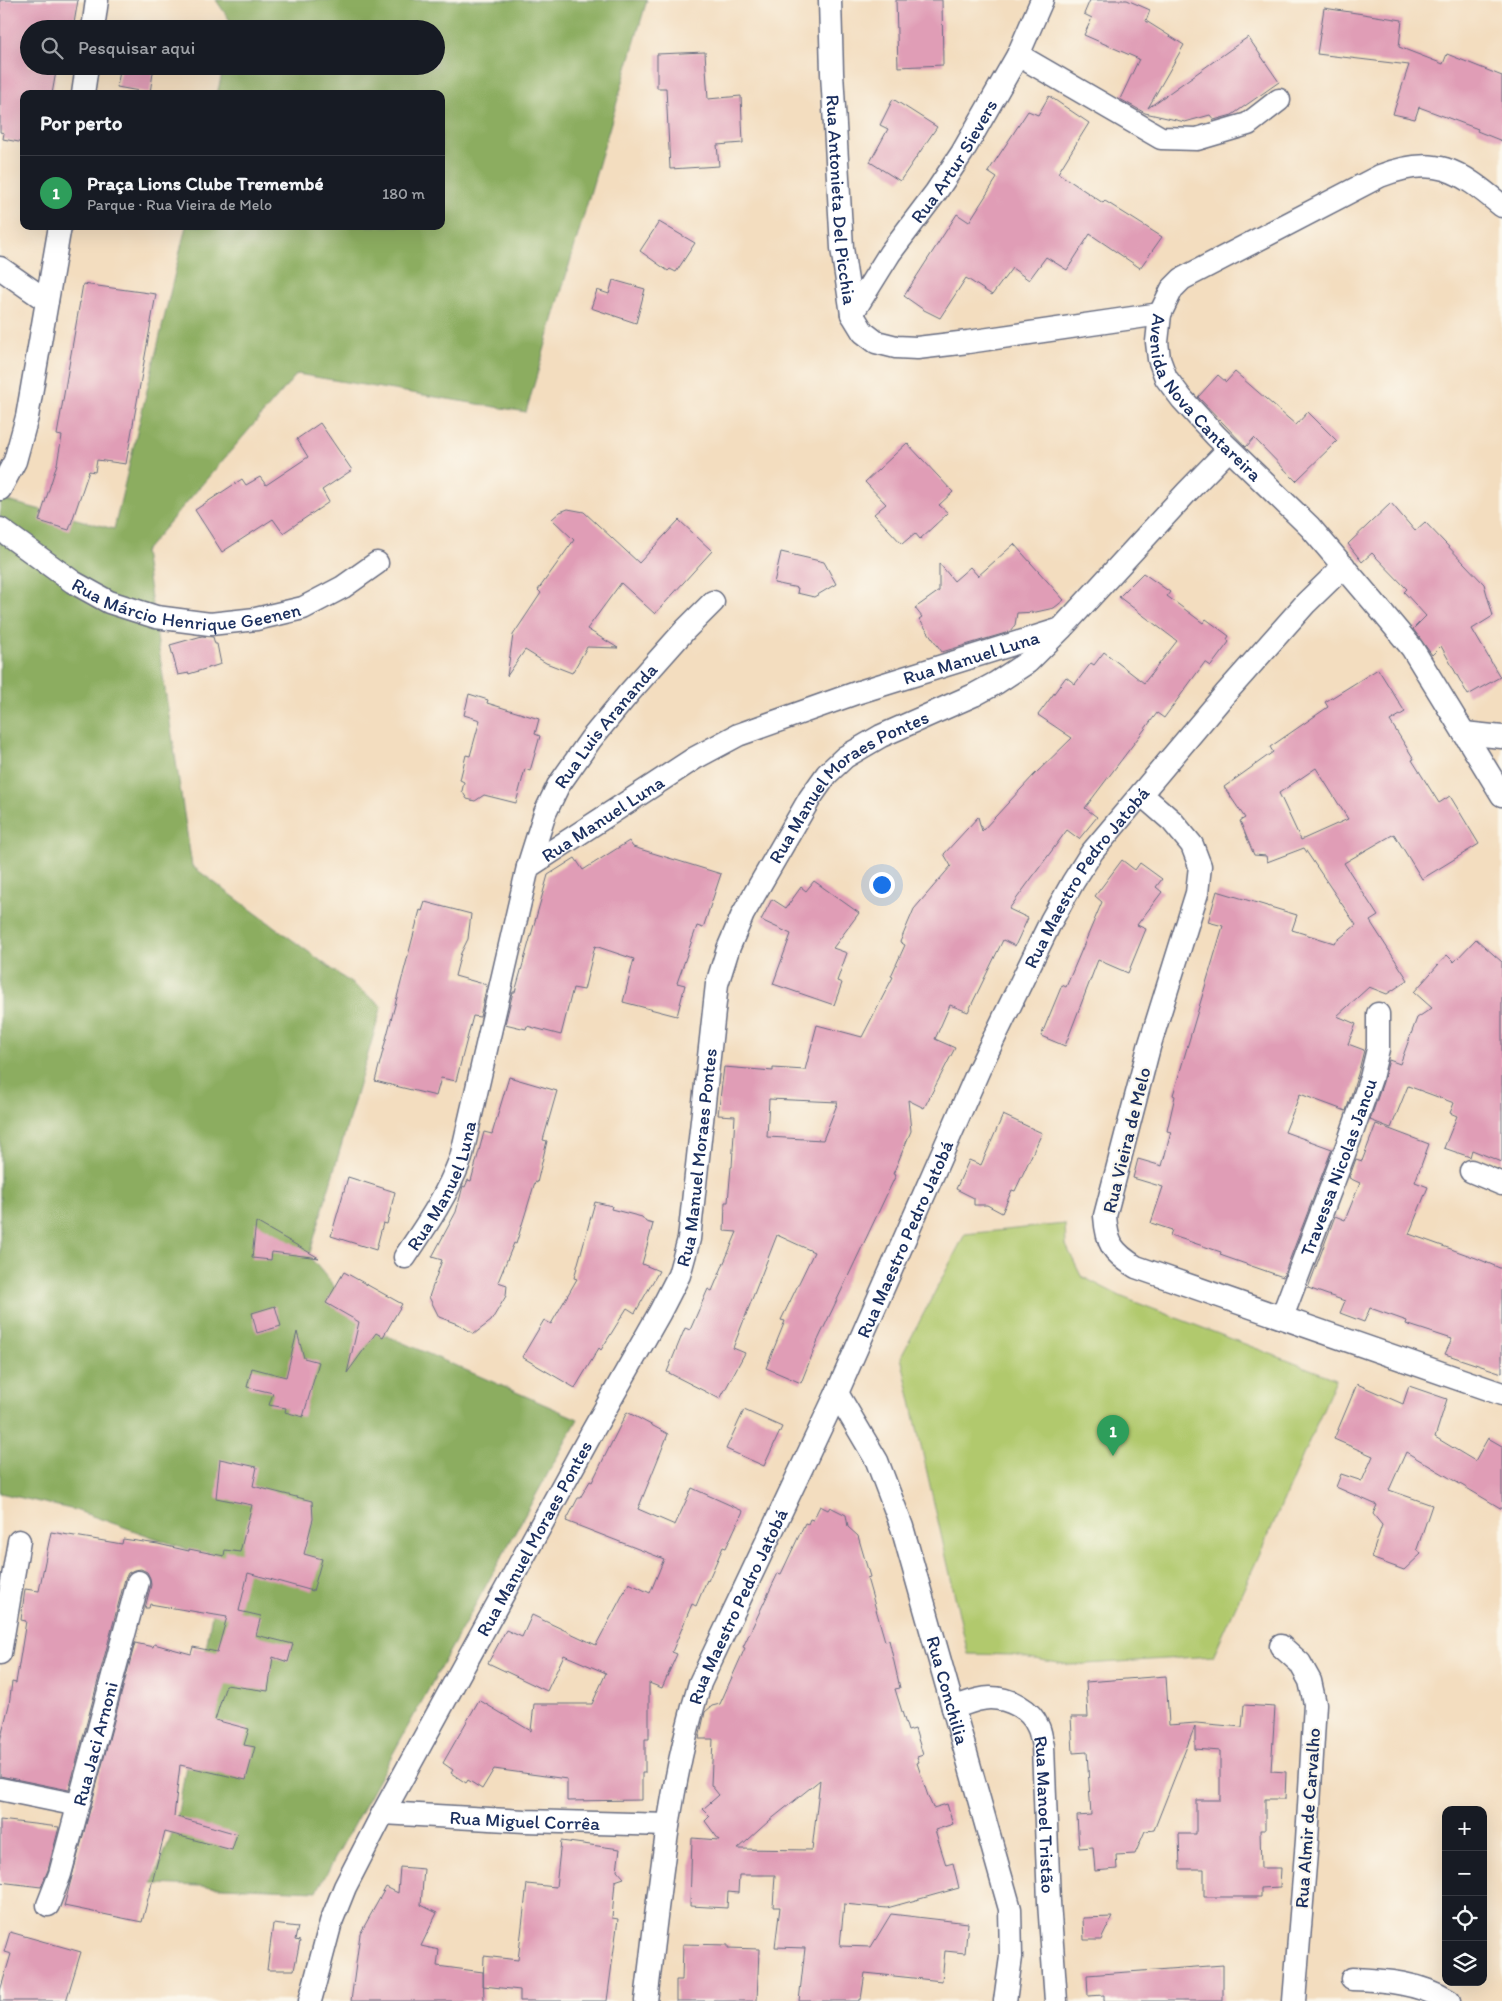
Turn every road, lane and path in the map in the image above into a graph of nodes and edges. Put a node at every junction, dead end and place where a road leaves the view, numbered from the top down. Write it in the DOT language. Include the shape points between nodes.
graph roads {
  1 [pos="97,0"];
  2 [pos="830,0"];
  3 [pos="1042,0"];
  4 [pos="94,20"];
  5 [pos="1018,55"];
  6 [pos="85,75"];
  7 [pos="83,90"];
  8 [pos="1279,100"];
  9 [pos="1502,206"];
  10 [pos="59,230"];
  11 [pos="0,268"];
  12 [pos="47,301"];
  13 [pos="852,314"];
  14 [pos="1160,314"];
  15 [pos="1229,449"];
  16 [pos="0,489"];
  17 [pos="0,529"];
  18 [pos="377,562"];
  19 [pos="1344,566"];
  20 [pos="713,602"];
  21 [pos="1061,629"];
  22 [pos="1464,733"];
  23 [pos="1502,737"];
  24 [pos="1140,794"];
  25 [pos="1502,795"];
  26 [pos="528,867"];
  27 [pos="1378,1014"];
  28 [pos="1471,1171"];
  29 [pos="1502,1184"];
  30 [pos="405,1256"];
  31 [pos="1282,1317"];
  32 [pos="837,1393"];
  33 [pos="1502,1394"];
  34 [pos="19,1541"];
  35 [pos="138,1582"];
  36 [pos="1281,1646"];
  37 [pos="0,1653"];
  38 [pos="953,1708"];
  39 [pos="0,1790"];
  40 [pos="78,1805"];
  41 [pos="383,1813"];
  42 [pos="668,1825"];
  43 [pos="48,1905"];
  44 [pos="1352,1979"];
  45 [pos="1449,1995"];
  46 [pos="310,2001"];
  47 [pos="646,2001"];
  48 [pos="1005,2001"];
  49 [pos="1056,2001"];
  50 [pos="1294,2001"];
  1 -- 4 [label="street"];
  2 -- 13 [label="street, Rua Antonieta Del Picchia" via="842,248"];
  3 -- 5 [label="street, Rua Artur Sievers"];
  5 -- 8 [label="street" via="1161,138 1197,139 1248,124"];
  5 -- 13 [label="street, Rua Artur Sievers" via="962,153 890,253"];
  6 -- 7 [label="street"];
  9 -- 14 [label="street, Avenida Nova Cantareira" via="1456,173 1424,165 1396,170 1182,279 1172,289"];
  10 -- 12 [label="street"];
  11 -- 12 [label="street"];
  12 -- 16 [label="street" via="22,440"];
  13 -- 14 [label="street, Rua Antonieta Del Picchia" via="863,332 876,342 917,348"];
  14 -- 15 [label="street, Avenida Nova Cantareira" via="1157,342 1166,378 1182,400"];
  15 -- 19 [label="street, Avenida Nova Cantareira" via="1310,527"];
  15 -- 21 [label="street, Rua Manuel Moraes Pontes"];
  17 -- 18 [label="street, Rua Márcio Henrique Geenen" via="73,582 110,602 156,617 210,624 256,619 303,608 343,587"];
  19 -- 22 [label="street, Avenida Nova Cantareira" via="1412,648"];
  19 -- 24 [label="street, Rua Maestro Pedro Jatobá" via="1306,603"];
  20 -- 26 [label="street, Rua Luis Arananda" via="629,693 558,786 545,813"];
  21 -- 26 [label="street, Rua Manuel Luna" via="856,693 738,735 695,758"];
  21 -- 41 [label="street, Rua Manuel Moraes Pontes" via="1028,662 996,683 881,736 827,774 743,914 717,984 689,1238 679,1275"];
  22 -- 23 [label="street"];
  22 -- 25 [label="street, Avenida Nova Cantareira"];
  24 -- 31 [label="street, Rua Vieira de Melo" via="1172,820 1192,845 1200,866 1197,893 1149,1047 1104,1216 1106,1236 1121,1258 1136,1267"];
  24 -- 32 [label="street, Rua Maestro Pedro Jatobá" via="1092,852 1051,921 980,1067"];
  26 -- 30 [label="street, Rua Manuel Luna" via="460,1158 439,1207"];
  27 -- 31 [label="street, Travessa Nicolas Jancu" via="1378,1049 1371,1078"];
  28 -- 29 [label="street"];
  31 -- 33 [label="street, Rua Vieira de Melo"];
  32 -- 38 [label="street, Rua Conchilia" via="877,1461 902,1527"];
  32 -- 42 [label="street, Rua Maestro Pedro Jatobá" via="700,1683"];
  34 -- 37 [label="street"];
  35 -- 40 [label="street, Rua Jaci Arnoni"];
  36 -- 50 [label="street, Rua Almir de Carvalho" via="1300,1663 1310,1681 1315,1704"];
  38 -- 48 [label="street, Rua Conchilia" via="1010,1909 1011,1957"];
  38 -- 49 [label="street, Rua Manoel Tristão" via="991,1698 1011,1702 1027,1711 1038,1726 1043,1746"];
  39 -- 40 [label="street"];
  40 -- 43 [label="street, Rua Jaci Arnoni" via="60,1874"];
  41 -- 42 [label="street, Rua Miguel Corrêa"];
  41 -- 46 [label="street, Rua Manuel Moraes Pontes" via="331,1922"];
  42 -- 47 [label="street, Rua Maestro Pedro Jatobá"];
  44 -- 45 [label="street" via="1405,1984"];
}
